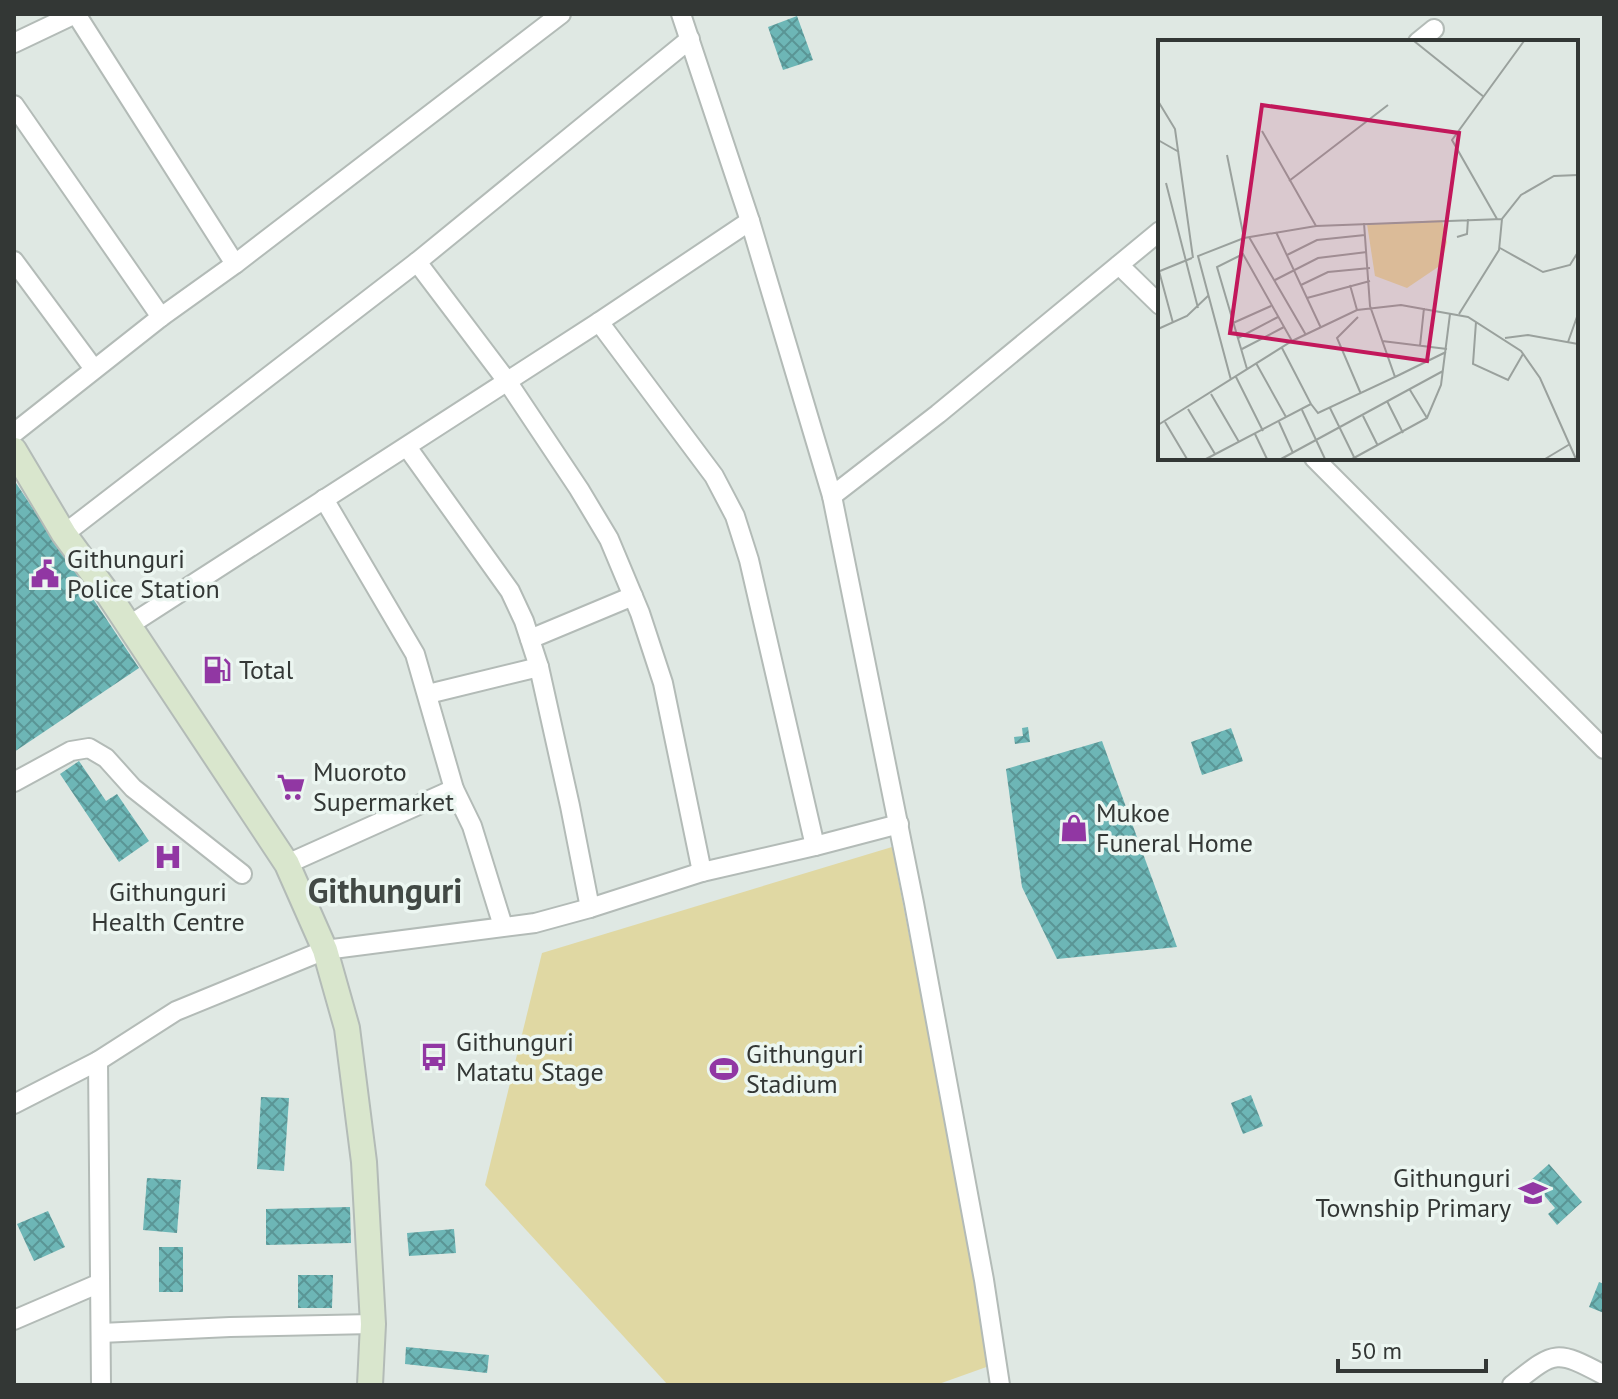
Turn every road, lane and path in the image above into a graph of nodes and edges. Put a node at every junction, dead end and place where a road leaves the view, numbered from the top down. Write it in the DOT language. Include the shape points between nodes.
graph roads {
  1 [pos="76,14"];
  2 [pos="561,14"];
  3 [pos="681,14"];
  4 [pos="1434,29"];
  5 [pos="690,39"];
  6 [pos="1420,40"];
  7 [pos="14,43"];
  8 [pos="14,105"];
  9 [pos="750,221"];
  10 [pos="1158,233"];
  11 [pos="14,261"];
  12 [pos="417,262"];
  13 [pos="235,264"];
  14 [pos="1119,265"];
  15 [pos="1158,303"];
  16 [pos="161,317"];
  17 [pos="599,322"];
  18 [pos="94,369"];
  19 [pos="507,381"];
  20 [pos="14,433"];
  21 [pos="407,447"];
  22 [pos="14,450"];
  23 [pos="1316,460"];
  24 [pos="832,496"];
  25 [pos="324,499"];
  26 [pos="64,534"];
  27 [pos="633,596"];
  28 [pos="128,626"];
  29 [pos="530,639"];
  30 [pos="539,667"];
  31 [pos="428,694"];
  32 [pos="1604,749"];
  33 [pos="14,782"];
  34 [pos="454,789"];
  35 [pos="899,824"];
  36 [pos="815,846"];
  37 [pos="287,864"];
  38 [pos="702,872"];
  39 [pos="242,874"];
  40 [pos="590,908"];
  41 [pos="503,926"];
  42 [pos="325,950"];
  43 [pos="98,1061"];
  44 [pos="14,1104"];
  45 [pos="100,1283"];
  46 [pos="14,1320"];
  47 [pos="373,1324"];
  48 [pos="101,1333"];
  49 [pos="1604,1375"];
  50 [pos="101,1385"];
  51 [pos="370,1385"];
  52 [pos="1000,1385"];
  53 [pos="1512,1385"];
  1 -- 7 [label="street"];
  1 -- 13 [label="street"];
  2 -- 13 [label="street"];
  3 -- 5 [label="street"];
  4 -- 6 [label="street"];
  5 -- 9 [label="street"];
  5 -- 12 [label="street"];
  8 -- 16 [label="street"];
  9 -- 17 [label="street"];
  9 -- 24 [label="street"];
  10 -- 14 [label="street"];
  11 -- 18 [label="street"];
  12 -- 19 [label="street"];
  12 -- 26 [label="street"];
  13 -- 16 [label="street"];
  14 -- 15 [label="street"];
  14 -- 24 [label="street"];
  16 -- 18 [label="street"];
  17 -- 19 [label="street"];
  17 -- 36 [label="street" via="714,476 735,516"];
  18 -- 20 [label="street"];
  19 -- 21 [label="street"];
  19 -- 27 [label="street" via="609,539"];
  21 -- 25 [label="street"];
  21 -- 29 [label="street" via="510,591"];
  22 -- 26 [label="main road"];
  23 -- 32 [label="street"];
  24 -- 35 [label="street"];
  25 -- 28 [label="street"];
  25 -- 31 [label="street" via="415,654"];
  26 -- 28 [label="main road"];
  27 -- 29 [label="street"];
  27 -- 38 [label="street" via="663,683"];
  28 -- 37 [label="main road"];
  29 -- 30 [label="street"];
  30 -- 31 [label="street"];
  30 -- 40 [label="street"];
  31 -- 34 [label="street"];
  33 -- 39 [label="street" via="71,751 89,748"];
  34 -- 37 [label="street"];
  34 -- 41 [label="street" via="472,826"];
  35 -- 36 [label="street"];
  35 -- 52 [label="street"];
  36 -- 38 [label="street"];
  37 -- 42 [label="main road"];
  38 -- 40 [label="street"];
  40 -- 41 [label="street"];
  41 -- 42 [label="street"];
  42 -- 43 [label="street" via="176,1011"];
  42 -- 47 [label="main road" via="349,1043 364,1162"];
  43 -- 44 [label="street"];
  43 -- 45 [label="street"];
  45 -- 46 [label="street"];
  45 -- 48 [label="street"];
  47 -- 48 [label="street"];
  47 -- 51 [label="main road"];
  48 -- 50 [label="street"];
  49 -- 53 [label="street" via="1557,1356"];
}
